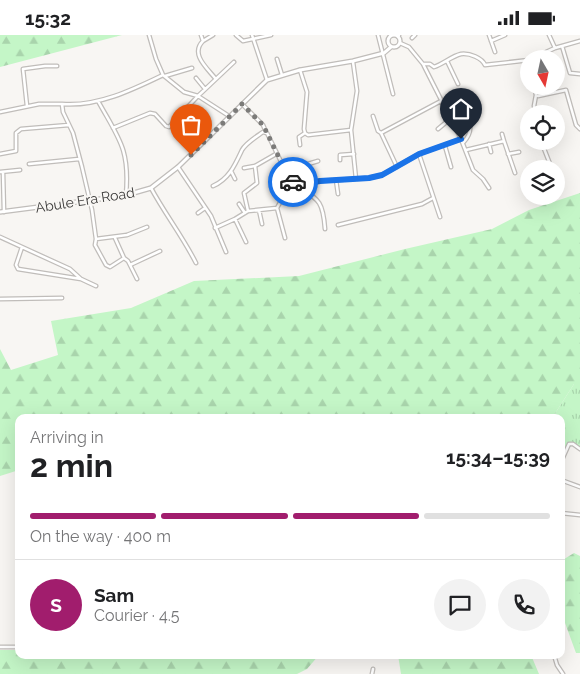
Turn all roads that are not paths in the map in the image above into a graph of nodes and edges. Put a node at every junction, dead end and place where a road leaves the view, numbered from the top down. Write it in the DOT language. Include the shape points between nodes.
graph roads {
  1 [pos="149,35"];
  2 [pos="201,35"];
  3 [pos="213,35"];
  4 [pos="236,35"];
  5 [pos="271,35"];
  6 [pos="378,35"];
  7 [pos="415,35"];
  8 [pos="489,35"];
  9 [pos="505,35"];
  10 [pos="549,35"];
  11 [pos="399,36"];
  12 [pos="253,37"];
  13 [pos="412,38"];
  14 [pos="204,41"];
  15 [pos="491,41"];
  16 [pos="580,41"];
  17 [pos="400,43"];
  18 [pos="562,46"];
  19 [pos="390,47"];
  20 [pos="555,48"];
  21 [pos="550,50"];
  22 [pos="495,52"];
  23 [pos="384,53"];
  24 [pos="277,59"];
  25 [pos="520,60"];
  26 [pos="353,61"];
  27 [pos="447,61"];
  28 [pos="234,62"];
  29 [pos="423,64"];
  30 [pos="56,66"];
  31 [pos="192,68"];
  32 [pos="300,69"];
  33 [pos="580,74"];
  34 [pos="282,75"];
  35 [pos="163,76"];
  36 [pos="196,78"];
  37 [pos="216,79"];
  38 [pos="267,80"];
  39 [pos="458,84"];
  40 [pos="205,89"];
  41 [pos="565,90"];
  42 [pos="393,94"];
  43 [pos="536,95"];
  44 [pos="544,95"];
  45 [pos="198,96"];
  46 [pos="460,99"];
  47 [pos="98,101"];
  48 [pos="441,101"];
  49 [pos="62,104"];
  50 [pos="242,104"];
  51 [pos="534,105"];
  52 [pos="27,106"];
  53 [pos="0,112"];
  54 [pos="229,116"];
  55 [pos="373,116"];
  56 [pos="450,119"];
  57 [pos="69,125"];
  58 [pos="113,128"];
  59 [pos="438,129"];
  60 [pos="580,129"];
  61 [pos="351,130"];
  62 [pos="266,132"];
  63 [pos="305,133"];
  64 [pos="381,133"];
  65 [pos="502,134"];
  66 [pos="461,139"];
  67 [pos="504,141"];
  68 [pos="463,143"];
  69 [pos="489,144"];
  70 [pos="300,145"];
  71 [pos="445,146"];
  72 [pos="466,150"];
  73 [pos="491,152"];
  74 [pos="519,152"];
  75 [pos="276,153"];
  76 [pos="354,153"];
  77 [pos="0,154"];
  78 [pos="419,154"];
  79 [pos="508,154"];
  80 [pos="79,159"];
  81 [pos="340,159"];
  82 [pos="318,161"];
  83 [pos="29,164"];
  84 [pos="256,166"];
  85 [pos="178,167"];
  86 [pos="397,167"];
  87 [pos="451,167"];
  88 [pos="244,168"];
  89 [pos="20,170"];
  90 [pos="231,171"];
  91 [pos="2,172"];
  92 [pos="515,173"];
  93 [pos="235,179"];
  94 [pos="356,179"];
  95 [pos="290,180"];
  96 [pos="336,180"];
  97 [pos="312,182"];
  98 [pos="297,185"];
  99 [pos="213,186"];
  100 [pos="288,188"];
  101 [pos="489,188"];
  102 [pos="152,189"];
  103 [pos="338,193"];
  104 [pos="126,196"];
  105 [pos="433,199"];
  106 [pos="89,200"];
  107 [pos="239,204"];
  108 [pos="205,208"];
  109 [pos="277,208"];
  110 [pos="259,210"];
  111 [pos="2,212"];
  112 [pos="246,212"];
  113 [pos="198,213"];
  114 [pos="440,217"];
  115 [pos="235,219"];
  116 [pos="262,224"];
  117 [pos="338,225"];
  118 [pos="147,227"];
  119 [pos="215,228"];
  120 [pos="326,229"];
  121 [pos="0,237"];
  122 [pos="114,237"];
  123 [pos="286,238"];
  124 [pos="96,239"];
  125 [pos="246,242"];
  126 [pos="22,247"];
  127 [pos="160,251"];
  128 [pos="226,252"];
  129 [pos="124,258"];
  130 [pos="196,263"];
  131 [pos="130,265"];
  132 [pos="81,279"];
  133 [pos="137,279"];
  134 [pos="96,285"];
  135 [pos="62,298"];
  136 [pos="0,299"];
  137 [pos="580,449"];
  138 [pos="565,453"];
  139 [pos="565,481"];
  140 [pos="580,487"];
  141 [pos="565,513"];
  142 [pos="580,515"];
  143 [pos="0,647"];
  144 [pos="15,647"];
  145 [pos="555,659"];
  146 [pos="373,669"];
  147 [pos="372,674"];
  148 [pos="563,674"];
  1 -- 35 [label="street"];
  2 -- 14 [label="street"];
  3 -- 14 [label="street"];
  4 -- 12 [label="street" via="242,41"];
  5 -- 12 [label="street"];
  6 -- 23 [label="street"];
  7 -- 13 [label="street"];
  8 -- 15 [label="street"];
  9 -- 15 [label="street"];
  10 -- 20 [label="street"];
  11 -- 17 [label="street"];
  11 -- 19 [label="street" via="390,37"];
  12 -- 38 [label="street"];
  14 -- 37 [label="street" via="198,55"];
  15 -- 22 [label="street"];
  16 -- 18 [label="street"];
  17 -- 19 [label="street"];
  17 -- 29 [label="street" via="409,47"];
  18 -- 20 [label="street"];
  18 -- 33 [label="street" via="570,73"];
  19 -- 23 [label="street"];
  20 -- 21 [label="street"];
  23 -- 26 [label="street, Abule Era Road"];
  23 -- 42 [label="street"];
  24 -- 34 [label="street"];
  25 -- 27 [label="street" via="485,65 477,57 462,54"];
  26 -- 32 [label="street, Abule Era Road"];
  26 -- 61 [label="street" via="357,91"];
  27 -- 29 [label="street" via="434,67"];
  27 -- 39 [label="street"];
  28 -- 37 [label="street"];
  29 -- 48 [label="street"];
  30 -- 52 [label="street" via="23,69"];
  31 -- 35 [label="street"];
  32 -- 34 [label="street, Abule Era Road"];
  32 -- 63 [label="street" via="307,92"];
  34 -- 38 [label="street, Abule Era Road"];
  35 -- 45 [label="street" via="184,92"];
  35 -- 47 [label="street"];
  36 -- 40 [label="street"];
  37 -- 40 [label="street"];
  38 -- 50 [label="street, Abule Era Road"];
  40 -- 45 [label="street"];
  41 -- 60 [label="street"];
  43 -- 44 [label="street"];
  43 -- 51 [label="street"];
  45 -- 54 [label="street"];
  45 -- 58 [label="street" via="170,127 150,113"];
  46 -- 68 [label="street" via="470,128"];
  47 -- 49 [label="street"];
  47 -- 58 [label="street"];
  48 -- 56 [label="street"];
  48 -- 64 [label="street"];
  49 -- 52 [label="street"];
  49 -- 57 [label="street"];
  50 -- 54 [label="street, Abule Era Road"];
  50 -- 62 [label="street"];
  52 -- 53 [label="street"];
  54 -- 85 [label="street, Abule Era Road"];
  55 -- 64 [label="street"];
  56 -- 59 [label="street"];
  56 -- 66 [label="street"];
  57 -- 77 [label="street" via="21,129 16,133 16,151"];
  57 -- 80 [label="street"];
  58 -- 104 [label="street" via="126,156"];
  61 -- 63 [label="street"];
  61 -- 76 [label="street"];
  62 -- 75 [label="street"];
  62 -- 90 [label="street" via="245,146"];
  63 -- 70 [label="street" via="299,137"];
  64 -- 86 [label="street"];
  65 -- 67 [label="street"];
  66 -- 68 [label="street"];
  66 -- 71 [label="street"];
  67 -- 69 [label="street"];
  67 -- 79 [label="street"];
  68 -- 72 [label="street"];
  69 -- 72 [label="street"];
  69 -- 73 [label="street"];
  71 -- 78 [label="street"];
  71 -- 87 [label="street"];
  72 -- 101 [label="street" via="474,170"];
  74 -- 79 [label="street"];
  75 -- 84 [label="street"];
  75 -- 95 [label="street"];
  76 -- 81 [label="street" via="340,155"];
  76 -- 94 [label="street"];
  78 -- 86 [label="street"];
  78 -- 105 [label="street"];
  79 -- 92 [label="street"];
  80 -- 83 [label="street"];
  80 -- 106 [label="street"];
  82 -- 97 [label="street" via="308,163"];
  84 -- 88 [label="street"];
  84 -- 112 [label="street" via="257,183 244,193"];
  85 -- 102 [label="street, Abule Era Road"];
  85 -- 108 [label="street"];
  86 -- 94 [label="street" via="382,175"];
  89 -- 91 [label="street"];
  90 -- 93 [label="street"];
  90 -- 99 [label="street"];
  91 -- 111 [label="street"];
  94 -- 96 [label="street"];
  95 -- 98 [label="street"];
  95 -- 100 [label="street"];
  96 -- 97 [label="street"];
  96 -- 103 [label="street"];
  97 -- 98 [label="street"];
  98 -- 100 [label="street"];
  98 -- 120 [label="street" via="322,206"];
  100 -- 109 [label="street"];
  102 -- 104 [label="street, Abule Era Road"];
  102 -- 130 [label="street"];
  104 -- 106 [label="street, Abule Era Road"];
  105 -- 114 [label="street"];
  105 -- 117 [label="street"];
  106 -- 111 [label="street, Abule Era Road"];
  106 -- 124 [label="street"];
  107 -- 112 [label="street"];
  108 -- 113 [label="street"];
  108 -- 119 [label="street"];
  109 -- 110 [label="street"];
  109 -- 123 [label="street"];
  110 -- 112 [label="street"];
  110 -- 116 [label="street"];
  112 -- 115 [label="street"];
  115 -- 119 [label="street"];
  115 -- 125 [label="street"];
  118 -- 122 [label="street"];
  119 -- 128 [label="street"];
  121 -- 126 [label="street"];
  122 -- 124 [label="street"];
  122 -- 129 [label="street"];
  124 -- 129 [label="street" via="95,245 108,267"];
  126 -- 132 [label="street" via="70,269"];
  126 -- 132 [label="street" via="16,265 18,269"];
  127 -- 131 [label="street"];
  129 -- 131 [label="street"];
  131 -- 133 [label="street"];
  132 -- 134 [label="street"];
  135 -- 136 [label="street"];
  137 -- 138 [label="street" via="573,443 569,444"];
  139 -- 140 [label="street"];
  141 -- 142 [label="street"];
  143 -- 144 [label="street"];
  145 -- 148 [label="street"];
  146 -- 147 [label="street"];
}
